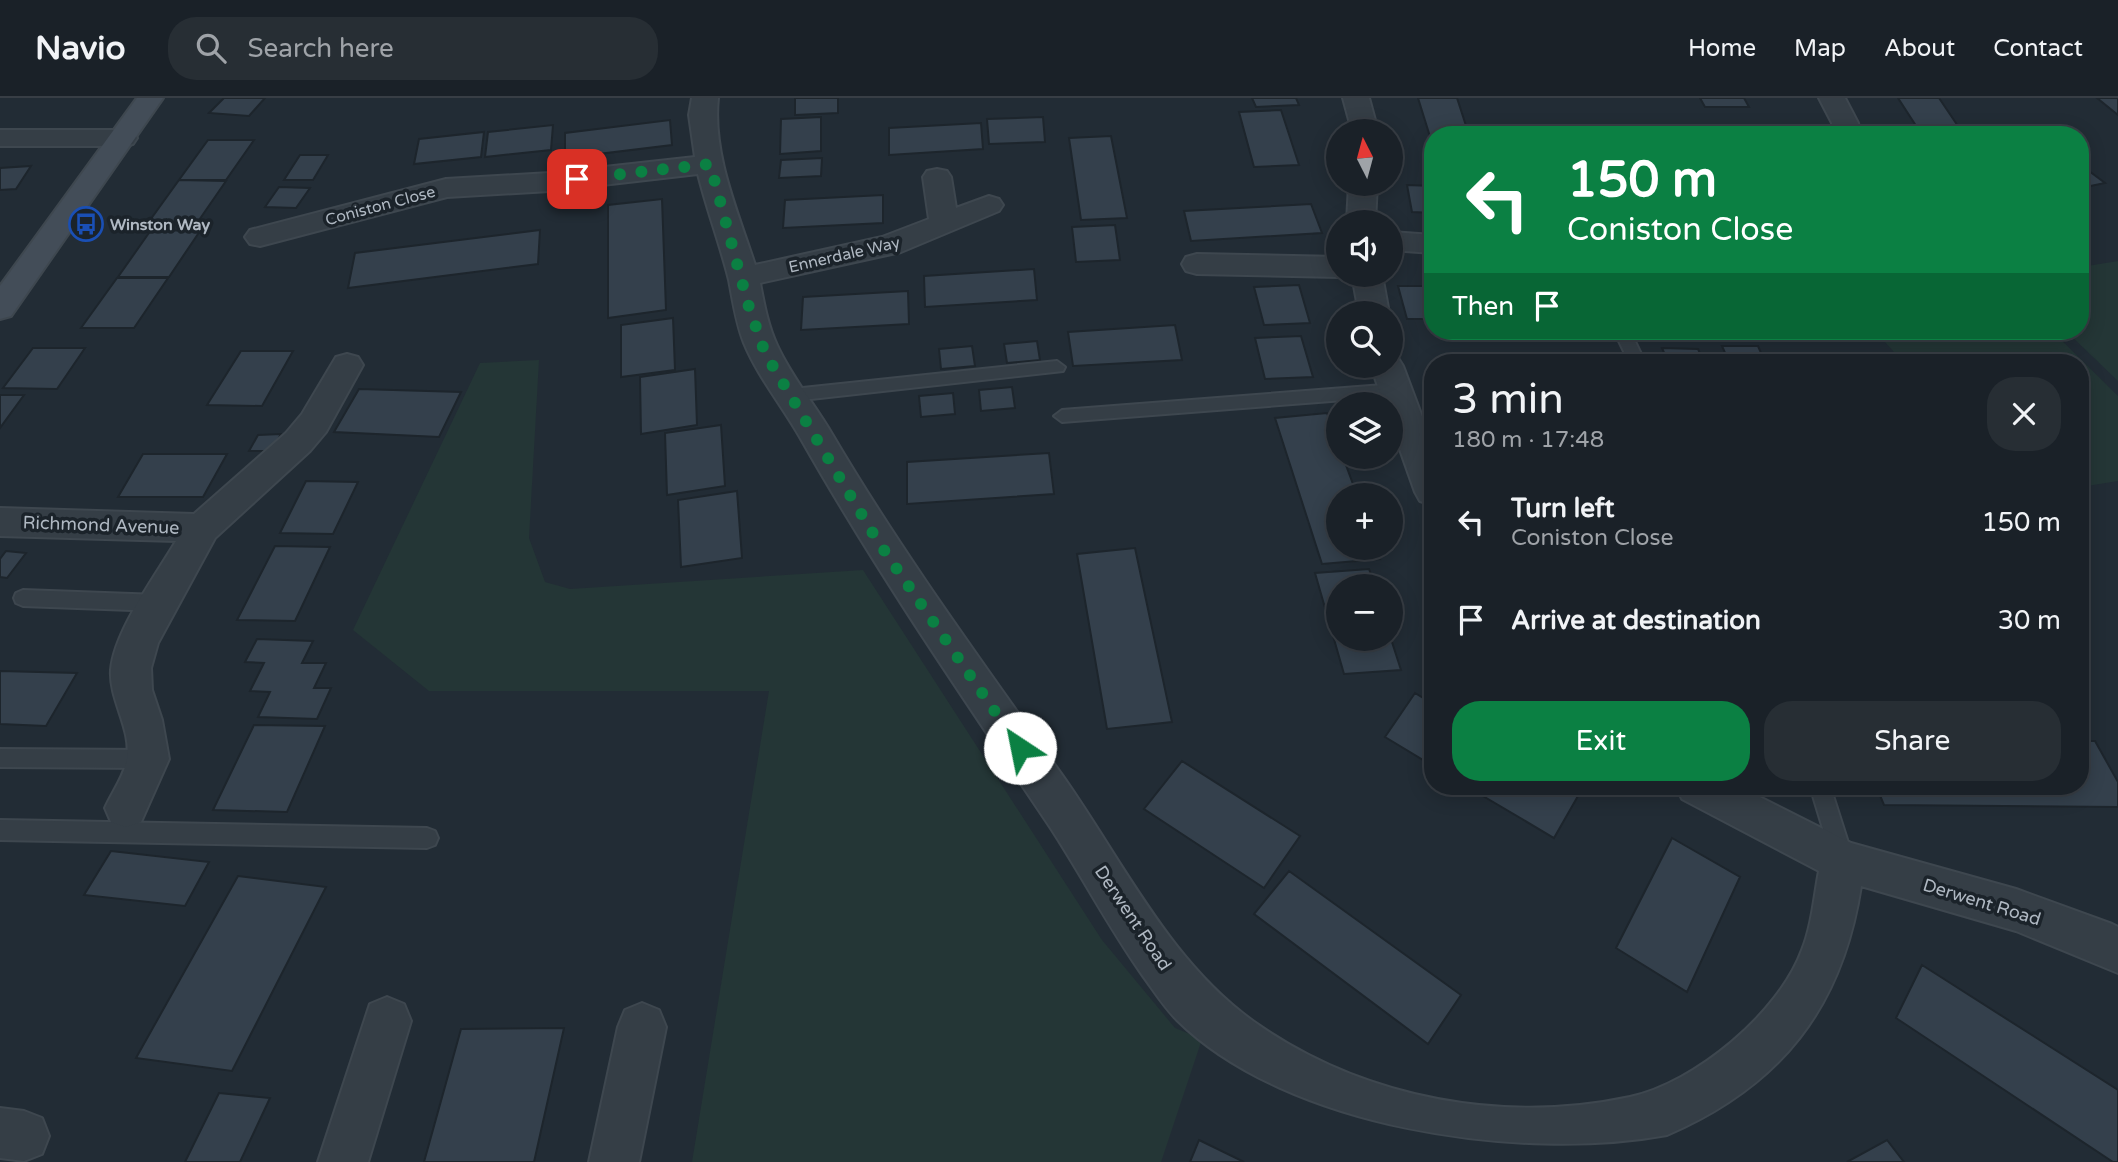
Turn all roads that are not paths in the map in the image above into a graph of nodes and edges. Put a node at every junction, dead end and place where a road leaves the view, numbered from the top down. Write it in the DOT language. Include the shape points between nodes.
graph roads {
  1 [pos="150,98"];
  2 [pos="705,98"];
  3 [pos="1356,98"];
  4 [pos="1832,98"];
  5 [pos="1361,119"];
  6 [pos="1846,126"];
  7 [pos="0,138"];
  8 [pos="123,138"];
  9 [pos="710,164"];
  10 [pos="937,177"];
  11 [pos="989,205"];
  12 [pos="944,224"];
  13 [pos="260,237"];
  14 [pos="1403,242"];
  15 [pos="1424,243"];
  16 [pos="1197,264"];
  17 [pos="1326,267"];
  18 [pos="743,277"];
  19 [pos="0,309"];
  20 [pos="347,365"];
  21 [pos="1057,368"];
  22 [pos="1392,378"];
  23 [pos="793,396"];
  24 [pos="1062,416"];
  25 [pos="1424,467"];
  26 [pos="0,522"];
  27 [pos="202,528"];
  28 [pos="23,598"];
  29 [pos="159,603"];
  30 [pos="0,758"];
  31 [pos="148,759"];
  32 [pos="1715,795"];
  33 [pos="1823,795"];
  34 [pos="126,808"];
  35 [pos="0,830"];
  36 [pos="427,838"];
  37 [pos="1843,861"];
  38 [pos="2118,951"];
  39 [pos="387,1021"];
  40 [pos="642,1027"];
  41 [pos="343,1162"];
  42 [pos="614,1162"];
  1 -- 8 [label="street"];
  2 -- 9 [label="street, Derwent Road" via="702,107"];
  3 -- 5 [label="street"];
  4 -- 6 [label="street"];
  7 -- 8 [label="street"];
  8 -- 19 [label="street"];
  9 -- 13 [label="street, Coniston Close" via="446,188 302,236"];
  9 -- 18 [label="street, Derwent Road"];
  10 -- 12 [label="street"];
  11 -- 12 [label="street, Ennerdale Way"];
  12 -- 18 [label="street, Ennerdale Way" via="890,245"];
  14 -- 15 [label="street"];
  16 -- 17 [label="street"];
  18 -- 23 [label="street, Derwent Road" via="762,346"];
  20 -- 27 [label="street, Richmond Avenue" via="298,442"];
  21 -- 23 [label="lane"];
  22 -- 24 [label="lane"];
  22 -- 25 [label="street"];
  23 -- 37 [label="street, Derwent Road" via="877,540 1081,838 1148,946 1193,1004 1256,1053 1327,1092 1431,1129 1504,1138 1563,1140 1613,1132 1662,1112 1697,1093 1771,1038 1798,1002 1825,951"];
  26 -- 27 [label="street, Richmond Avenue"];
  27 -- 29 [label="street, Richmond Avenue"];
  28 -- 29 [label="lane"];
  29 -- 31 [label="street, Richmond Avenue" via="131,668"];
  30 -- 31 [label="lane"];
  31 -- 34 [label="street"];
  32 -- 37 [label="street, Derwent Road"];
  33 -- 37 [label="lane"];
  35 -- 36 [label="lane"];
  37 -- 38 [label="street, Derwent Road" via="2016,911"];
  39 -- 41 [label="street"];
  40 -- 42 [label="street"];
}
